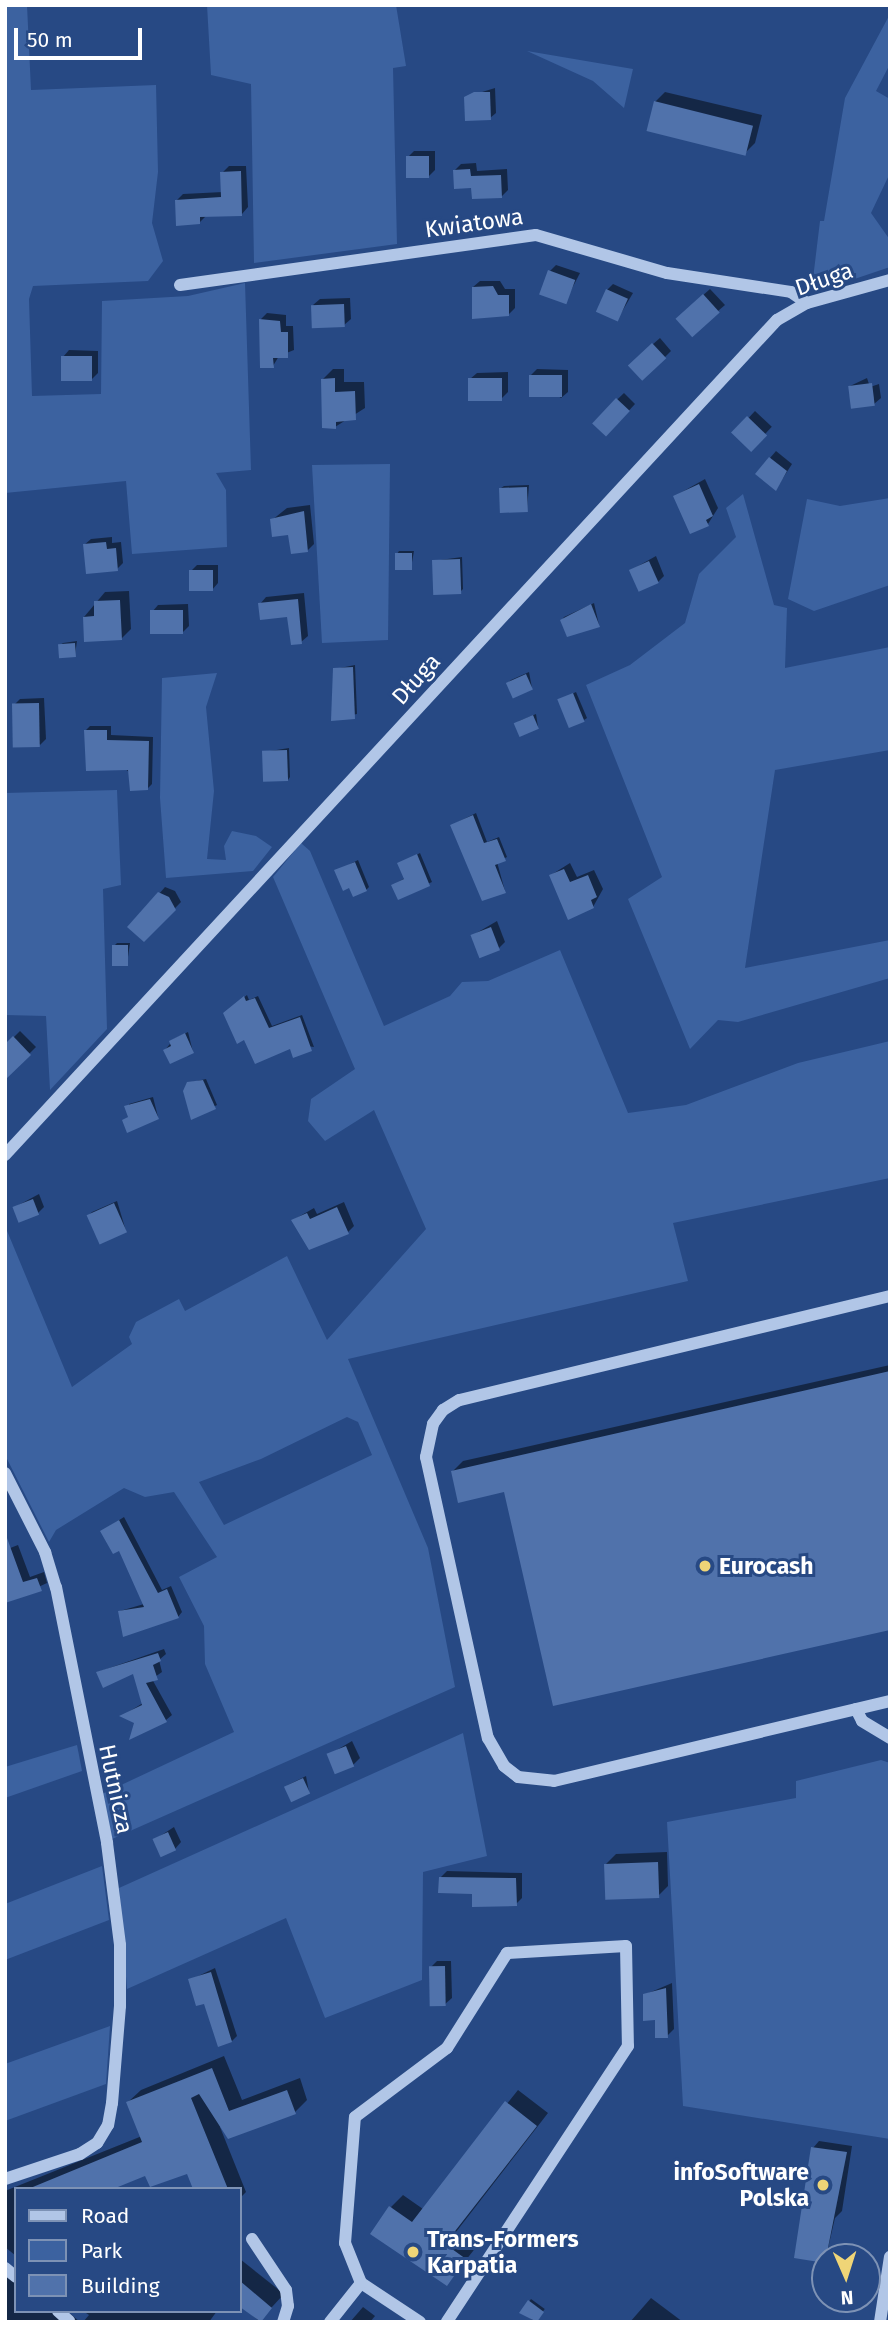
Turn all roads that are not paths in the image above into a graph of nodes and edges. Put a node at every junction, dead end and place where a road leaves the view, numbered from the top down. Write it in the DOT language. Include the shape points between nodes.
graph roads {
  1 [pos="890,280"];
  2 [pos="180,285"];
  3 [pos="807,303"];
  4 [pos="5,1156"];
  5 [pos="890,1296"];
  6 [pos="5,1473"];
  7 [pos="890,1701"];
  8 [pos="856,1709"];
  9 [pos="890,1738"];
  10 [pos="5,2179"];
  11 [pos="252,2239"];
  12 [pos="890,2257"];
  13 [pos="360,2283"];
  14 [pos="282,2322"];
  15 [pos="330,2322"];
  16 [pos="420,2322"];
  17 [pos="447,2322"];
  18 [pos="880,2322"];
  1 -- 3 [label="street, Długa"];
  2 -- 3 [label="street, Kwiatowa" via="536,235 667,274 791,292"];
  3 -- 4 [label="street, Długa" via="777,320 719,380"];
  5 -- 8 [label="street" via="459,1400 443,1410 427,1438 426,1457 488,1738 504,1766 518,1777 554,1781"];
  6 -- 10 [label="street, Hutnicza" via="45,1552 56,1587 107,1843 120,1957 120,2007 108,2125 97,2143 80,2154"];
  7 -- 8 [label="street"];
  8 -- 9 [label="street" via="862,1721"];
  11 -- 14 [label="street" via="286,2290 288,2306"];
  12 -- 18 [label="street"];
  13 -- 15 [label="street"];
  13 -- 16 [label="street"];
  13 -- 17 [label="street" via="345,2243 355,2117 447,2048 507,1953 626,1946 628,2046"];
}
